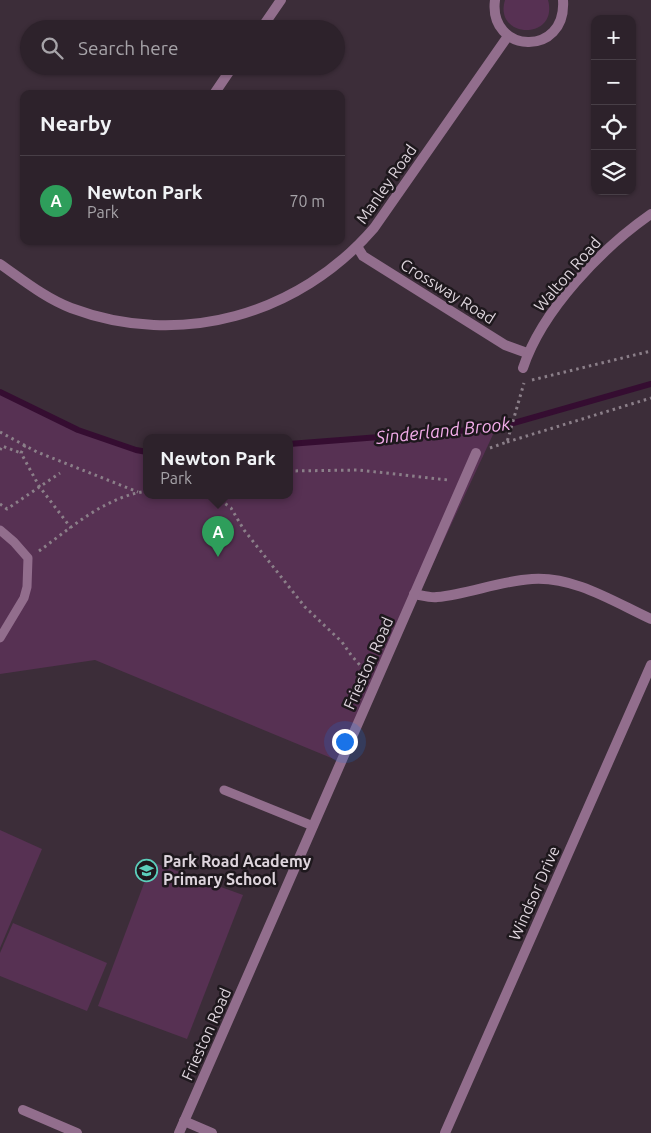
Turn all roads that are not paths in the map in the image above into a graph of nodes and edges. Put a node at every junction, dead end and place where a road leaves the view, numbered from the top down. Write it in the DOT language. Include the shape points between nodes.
graph roads {
  1 [pos="281,0"];
  2 [pos="495,0"];
  3 [pos="564,0"];
  4 [pos="267,20"];
  5 [pos="508,36"];
  6 [pos="228,75"];
  7 [pos="217,90"];
  8 [pos="651,214"];
  9 [pos="358,248"];
  10 [pos="0,264"];
  11 [pos="528,353"];
  12 [pos="523,368"];
  13 [pos="476,453"];
  14 [pos="0,530"];
  15 [pos="414,594"];
  16 [pos="651,619"];
  17 [pos="1,634"];
  18 [pos="651,665"];
  19 [pos="224,790"];
  20 [pos="313,826"];
  21 [pos="23,1110"];
  22 [pos="184,1121"];
  23 [pos="78,1133"];
  24 [pos="179,1133"];
  25 [pos="212,1133"];
  26 [pos="445,1133"];
  1 -- 4 [label="street"];
  2 -- 5 [label="street" via="496,19"];
  3 -- 5 [label="street" via="561,23 554,33 532,43"];
  5 -- 9 [label="street, Manley Road"];
  6 -- 7 [label="street"];
  8 -- 11 [label="street, Walton Road" via="630,228 592,264 555,308"];
  9 -- 10 [label="street, Manley Road" via="305,288 272,304 207,323 177,325 141,324 70,307 39,291"];
  9 -- 11 [label="street, Crossway Road" via="363,256 505,345"];
  11 -- 12 [label="street, Walton Road"];
  13 -- 15 [label="street, Frieston Road"];
  14 -- 17 [label="lane" via="28,558 24,598"];
  15 -- 16 [label="street" via="435,597 524,580 549,579 583,587"];
  15 -- 20 [label="street, Frieston Road"];
  18 -- 26 [label="street, Windsor Drive"];
  19 -- 20 [label="lane"];
  20 -- 22 [label="street, Frieston Road"];
  21 -- 23 [label="street"];
  22 -- 24 [label="street, Frieston Road"];
  22 -- 25 [label="street"];
}
